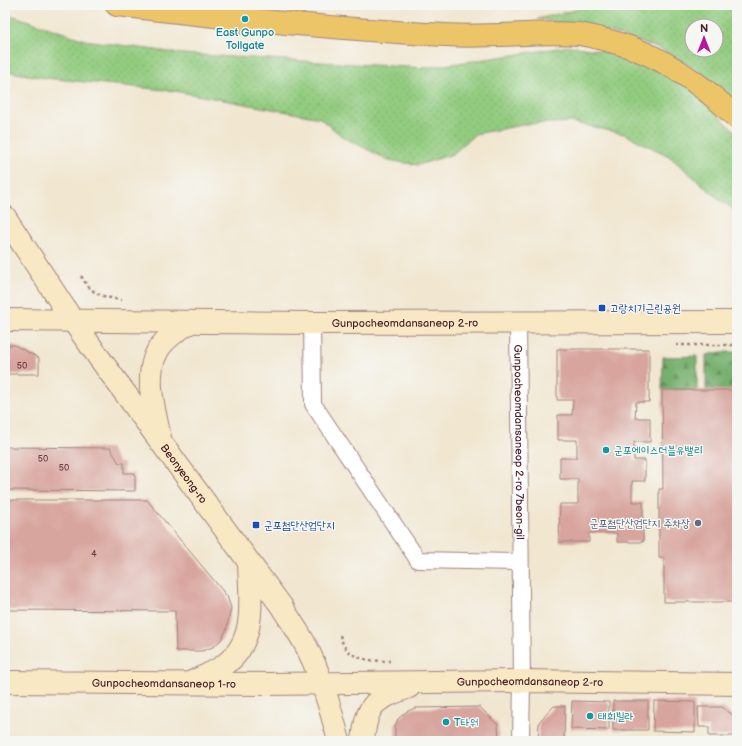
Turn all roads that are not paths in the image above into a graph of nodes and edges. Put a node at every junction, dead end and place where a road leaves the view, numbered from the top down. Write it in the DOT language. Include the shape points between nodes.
graph roads {
  1 [pos="117,5"];
  2 [pos="737,118"];
  3 [pos="5,217"];
  4 [pos="5,320"];
  5 [pos="73,321"];
  6 [pos="191,322"];
  7 [pos="518,322"];
  8 [pos="737,322"];
  9 [pos="312,323"];
  10 [pos="161,443"];
  11 [pos="520,562"];
  12 [pos="248,563"];
  13 [pos="522,681"];
  14 [pos="5,682"];
  15 [pos="419,683"];
  16 [pos="188,684"];
  17 [pos="323,684"];
  18 [pos="737,684"];
  19 [pos="339,741"];
  20 [pos="363,741"];
  21 [pos="521,741"];
  1 -- 2 [label="highway" via="224,18 448,36 580,34 618,43 652,56 688,76"];
  3 -- 5 [label="street, Beonyeong-ro"];
  4 -- 5 [label="street"];
  5 -- 6 [label="street, Gunpocheomdansaneop 2-ro"];
  5 -- 10 [label="street, Beonyeong-ro"];
  6 -- 9 [label="street, Gunpocheomdansaneop 2-ro"];
  6 -- 10 [label="street" via="174,332 158,350 153,363 151,389"];
  7 -- 8 [label="street, Gunpocheomdansaneop 2-ro"];
  7 -- 9 [label="street, Gunpocheomdansaneop 2-ro"];
  7 -- 11 [label="street, Gunpocheomdansaneop 2-ro 7beon-gil"];
  9 -- 11 [label="street" via="313,404 418,560"];
  10 -- 12 [label="street, Beonyeong-ro"];
  11 -- 13 [label="street, Gunpocheomdansaneop 2-ro 7beon-gil"];
  12 -- 16 [label="street" via="250,610 248,632 243,646 223,666"];
  12 -- 17 [label="street, Beonyeong-ro" via="300,635"];
  13 -- 15 [label="street, Gunpocheomdansaneop 2-ro"];
  13 -- 18 [label="street, Gunpocheomdansaneop 2-ro"];
  13 -- 21 [label="street, Gunpocheomdansaneop 2-ro 7beon-gil"];
  14 -- 16 [label="street, Gunpocheomdansaneop 1-ro"];
  15 -- 17 [label="street, Gunpocheomdansaneop 2-ro"];
  15 -- 20 [label="street" via="374,704 365,724"];
  16 -- 17 [label="street, Gunpocheomdansaneop 1-ro"];
  17 -- 19 [label="street, Beonyeong-ro"];
}
